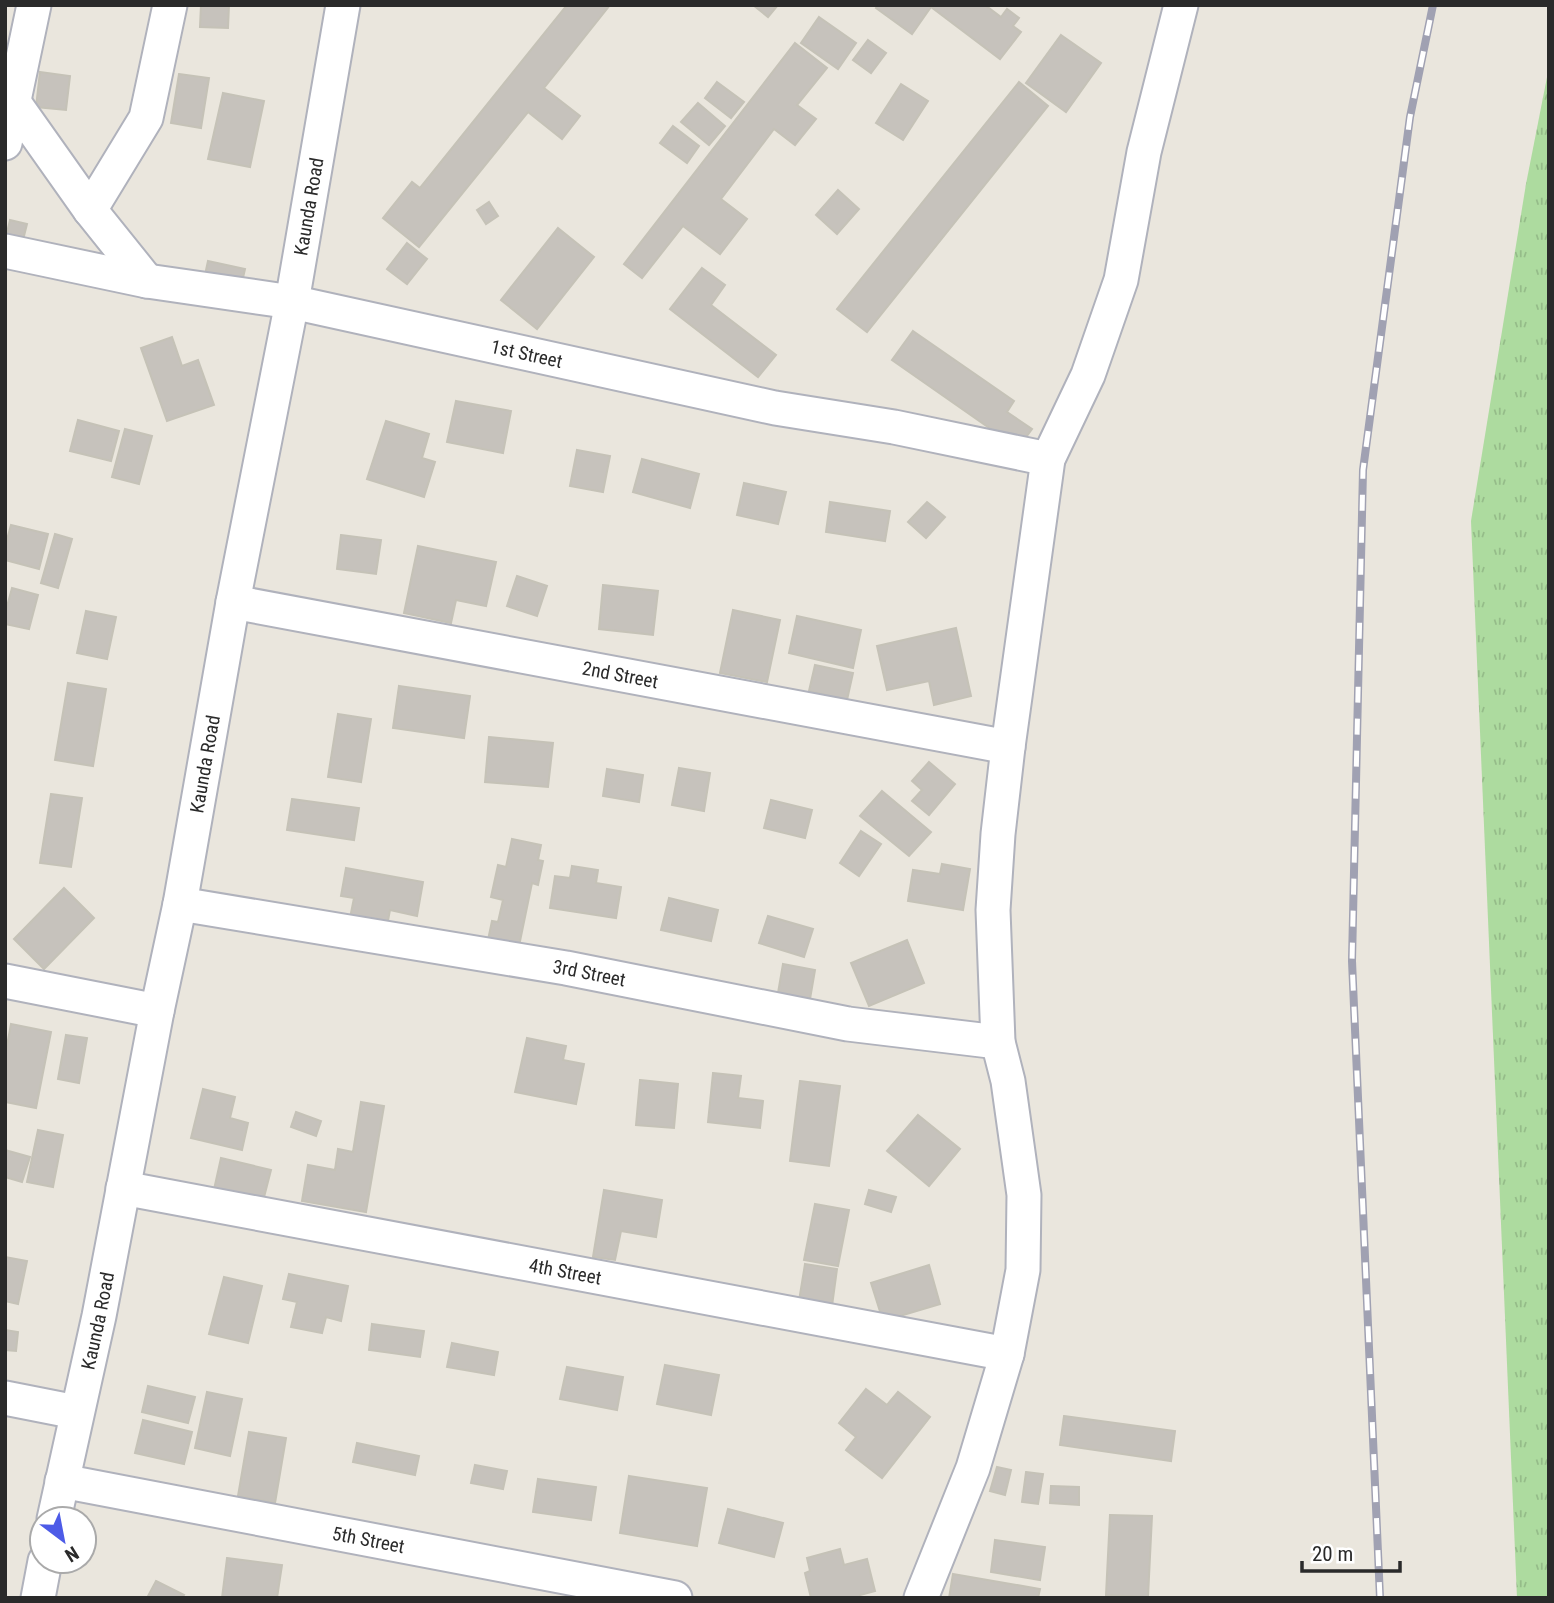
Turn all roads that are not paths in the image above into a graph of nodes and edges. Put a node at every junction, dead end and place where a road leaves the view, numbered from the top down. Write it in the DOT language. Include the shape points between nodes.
graph roads {
  1 [pos="34,5"];
  2 [pos="170,5"];
  3 [pos="343,5"];
  4 [pos="1181,5"];
  5 [pos="15,104"];
  6 [pos="5,143"];
  7 [pos="90,210"];
  8 [pos="5,251"];
  9 [pos="147,281"];
  10 [pos="292,302"];
  11 [pos="1048,459"];
  12 [pos="233,602"];
  13 [pos="1008,747"];
  14 [pos="180,904"];
  15 [pos="5,981"];
  16 [pos="157,1011"];
  17 [pos="998,1042"];
  18 [pos="123,1188"];
  19 [pos="1007,1354"];
  20 [pos="5,1398"];
  21 [pos="76,1412"];
  22 [pos="62,1480"];
  23 [pos="57,1505"];
  24 [pos="43,1575"];
  25 [pos="38,1598"];
  26 [pos="675,1598"];
  27 [pos="921,1598"];
  1 -- 5 [label="street"];
  2 -- 7 [label="street" via="146,118"];
  3 -- 10 [label="street, Kaunda Road"];
  4 -- 11 [label="street" via="1144,152 1121,280 1088,374"];
  5 -- 6 [label="street"];
  5 -- 7 [label="street"];
  7 -- 9 [label="street"];
  8 -- 9 [label="street, 1st Street"];
  9 -- 10 [label="street, 1st Street"];
  10 -- 11 [label="street, 1st Street" via="775,408"];
  10 -- 12 [label="street, Kaunda Road"];
  11 -- 13 [label="street"];
  12 -- 13 [label="street, 2nd Street"];
  12 -- 14 [label="street, Kaunda Road"];
  13 -- 17 [label="street" via="993,909"];
  14 -- 16 [label="street, Kaunda Road"];
  14 -- 17 [label="street, 3rd Street" via="566,968 848,1024"];
  15 -- 16 [label="street"];
  16 -- 18 [label="street, Kaunda Road"];
  17 -- 19 [label="street" via="1024,1195 1023,1270"];
  18 -- 19 [label="street, 4th Street"];
  18 -- 21 [label="street, Kaunda Road" via="100,1315"];
  19 -- 27 [label="street" via="973,1468"];
  20 -- 21 [label="street"];
  21 -- 22 [label="street, Kaunda Road"];
  22 -- 23 [label="street, Kaunda Road"];
  22 -- 26 [label="street, 5th Street"];
  24 -- 25 [label="street"];
}
